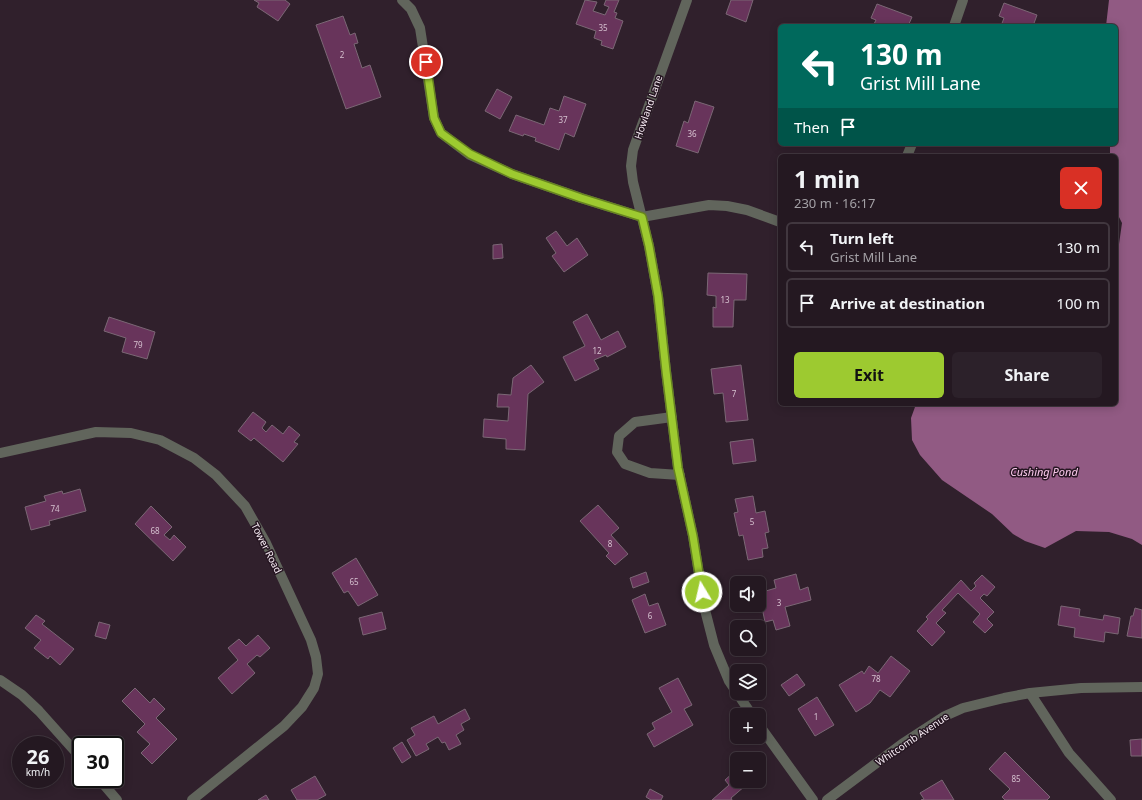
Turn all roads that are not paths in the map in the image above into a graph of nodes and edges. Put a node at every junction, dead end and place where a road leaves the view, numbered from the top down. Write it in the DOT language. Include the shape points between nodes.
graph roads {
  1 [pos="402,0"];
  2 [pos="687,0"];
  3 [pos="963,0"];
  4 [pos="955,24"];
  5 [pos="642,217"];
  6 [pos="778,221"];
  7 [pos="672,417"];
  8 [pos="0,453"];
  9 [pos="680,475"];
  10 [pos="0,680"];
  11 [pos="730,682"];
  12 [pos="1142,687"];
  13 [pos="1030,693"];
  14 [pos="766,735"];
  15 [pos="72,748"];
  16 [pos="107,788"];
  17 [pos="117,800"];
  18 [pos="192,800"];
  19 [pos="813,800"];
  20 [pos="827,800"];
  21 [pos="1110,800"];
  1 -- 5 [label="street" via="411,9 420,28 434,118 441,133 470,154 512,174"];
  2 -- 5 [label="street, Howland Lane" via="633,150 630,166"];
  3 -- 4 [label="street"];
  5 -- 6 [label="street" via="709,205 747,210"];
  5 -- 7 [label="street, Howland Lane" via="658,296"];
  7 -- 9 [label="street, Howland Lane"];
  7 -- 9 [label="street" via="635,422 619,436 617,452 625,464 650,473"];
  8 -- 18 [label="street, Tower Road" via="96,432 131,433 160,440 194,458 216,475 245,506 266,543 311,640 318,674 314,688 302,707 284,726"];
  9 -- 11 [label="street, Howland Lane" via="704,606 714,645"];
  10 -- 15 [label="street" via="39,711"];
  12 -- 13 [label="street, Whitcomb Avenue" via="1081,688"];
  13 -- 20 [label="street, Whitcomb Avenue" via="963,708 945,716 902,744"];
  13 -- 21 [label="street" via="1069,753"];
  14 -- 19 [label="street"];
  16 -- 17 [label="street"];
}
